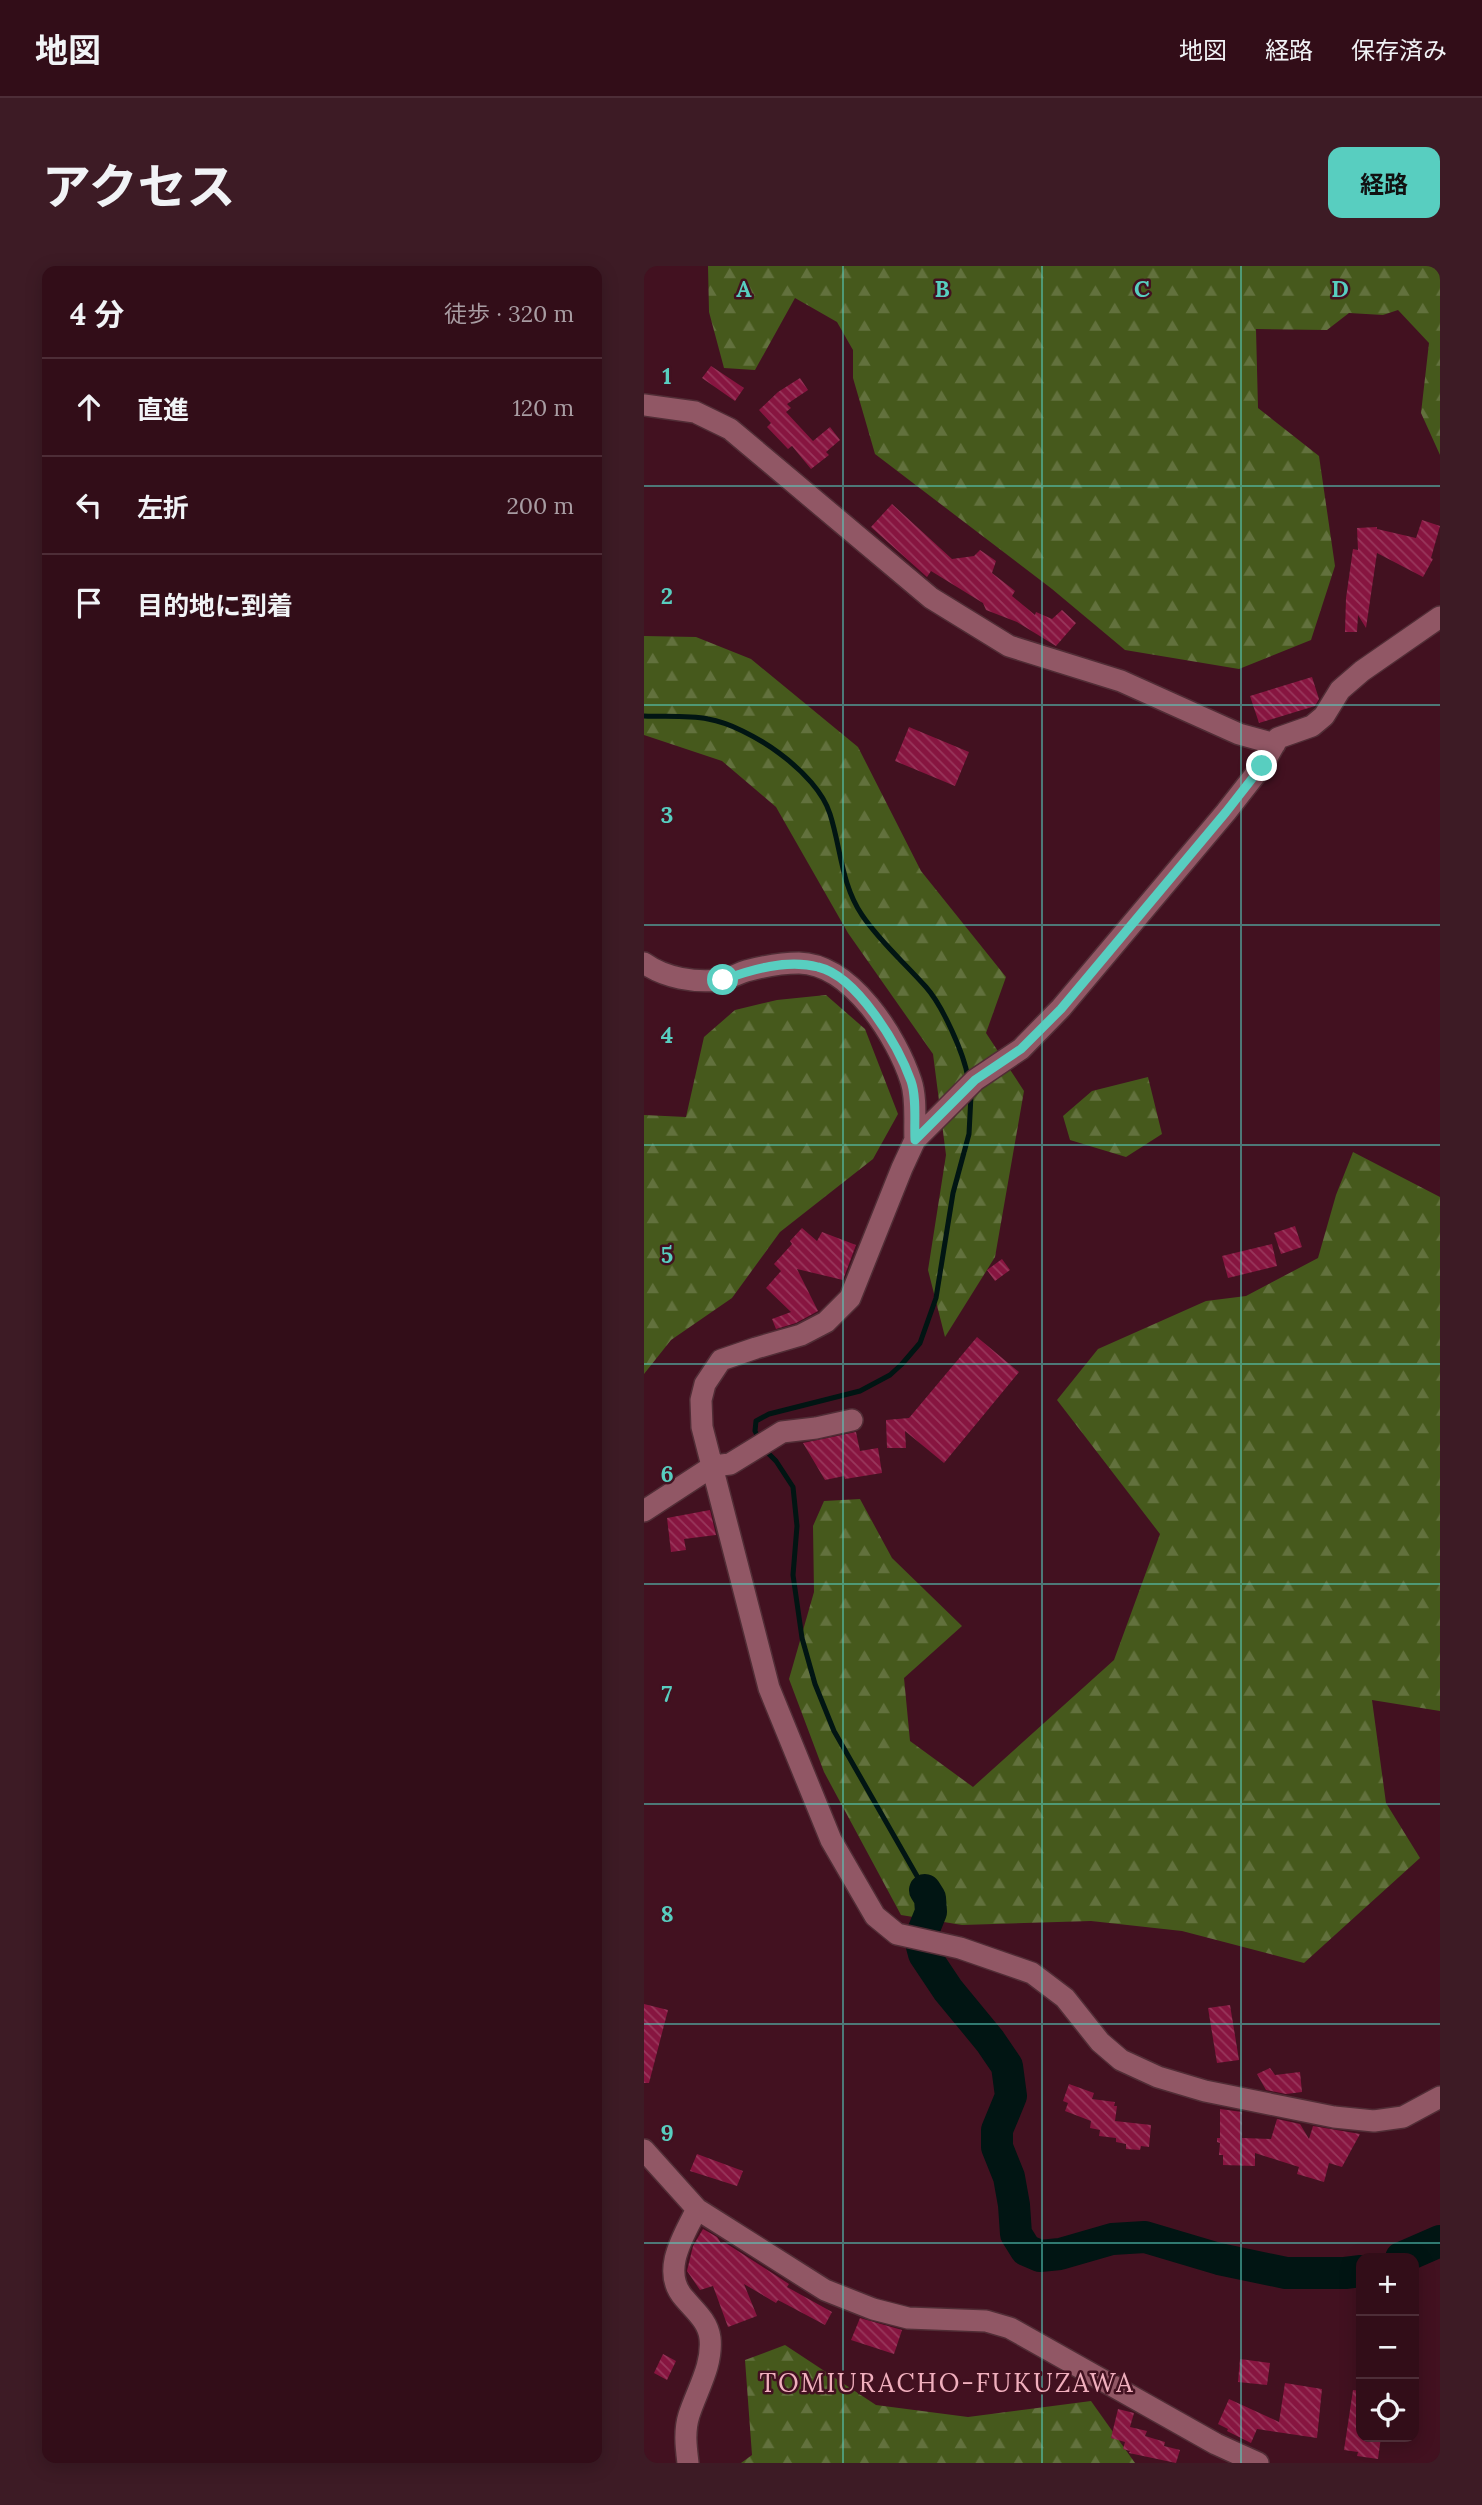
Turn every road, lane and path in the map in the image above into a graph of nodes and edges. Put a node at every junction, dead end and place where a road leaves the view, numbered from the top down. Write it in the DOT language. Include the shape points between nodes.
graph roads {
  1 [pos="644,405"];
  2 [pos="1440,617"];
  3 [pos="1275,744"];
  4 [pos="644,963"];
  5 [pos="915,1140"];
  6 [pos="852,1420"];
  7 [pos="713,1466"];
  8 [pos="644,1511"];
  9 [pos="1440,2096"];
  10 [pos="644,2150"];
  11 [pos="697,2209"];
  12 [pos="688,2463"];
  13 [pos="1258,2463"];
  1 -- 3 [label="street" via="695,412 730,429 932,598 1009,646 1121,681 1239,734"];
  2 -- 3 [label="street" via="1362,671 1312,726 1278,738"];
  3 -- 5 [label="street" via="1226,812 1061,1009 1021,1049 975,1080"];
  4 -- 5 [label="street" via="688,980 723,980 747,971 799,963 821,967 849,985 888,1031 912,1083"];
  5 -- 7 [label="street" via="850,1298 825,1322 801,1335 721,1360 705,1384 702,1427"];
  6 -- 7 [label="street" via="782,1432 730,1464"];
  7 -- 8 [label="street"];
  7 -- 9 [label="street" via="769,1688 831,1840 875,1916 897,1934 960,1948 1032,1973 1065,1998 1100,2042 1121,2060 1158,2077 1205,2091 1374,2121 1403,2117"];
  10 -- 11 [label="street"];
  11 -- 12 [label="street" via="674,2267 682,2297 710,2336 704,2382 689,2417"];
  11 -- 13 [label="street" via="825,2290 908,2318 986,2321 1010,2328"];
}
